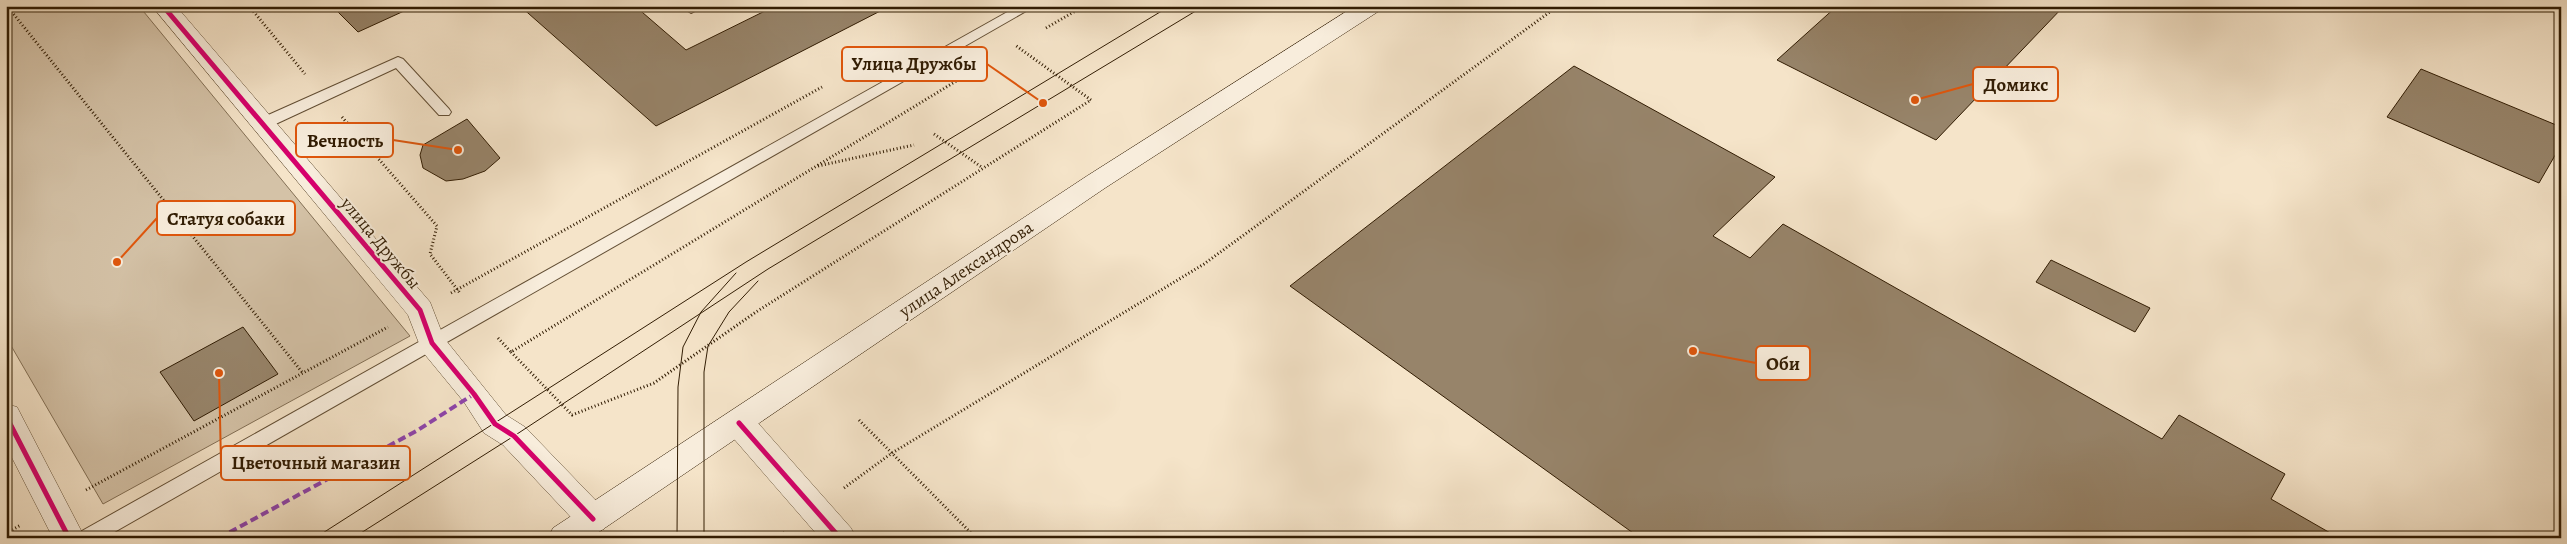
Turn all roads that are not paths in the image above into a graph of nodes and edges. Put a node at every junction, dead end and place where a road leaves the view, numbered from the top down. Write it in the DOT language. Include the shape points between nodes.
graph roads {
  1 [pos="163,6"];
  2 [pos="687,6"];
  3 [pos="697,6"];
  4 [pos="1028,6"];
  5 [pos="1371,6"];
  6 [pos="444,112"];
  7 [pos="262,124"];
  8 [pos="432,343"];
  9 [pos="6,416"];
  10 [pos="739,423"];
  11 [pos="593,519"];
  12 [pos="70,538"];
  13 [pos="87,538"];
  14 [pos="564,538"];
  15 [pos="840,538"];
  1 -- 7 [label="street, улица Дружбы"];
  2 -- 3 [label="lane" via="691,9"];
  4 -- 8 [label="lane"];
  5 -- 10 [label="street, улица Александрова" via="1096,182"];
  6 -- 7 [label="lane" via="398,62"];
  7 -- 8 [label="street, улица Дружбы" via="420,310"];
  8 -- 11 [label="street, улица Дружбы" via="495,424 514,436"];
  8 -- 13 [label="lane"];
  9 -- 12 [label="street"];
  10 -- 11 [label="street, улица Александрова"];
  10 -- 15 [label="street"];
  11 -- 14 [label="street, улица Александрова"];
}
